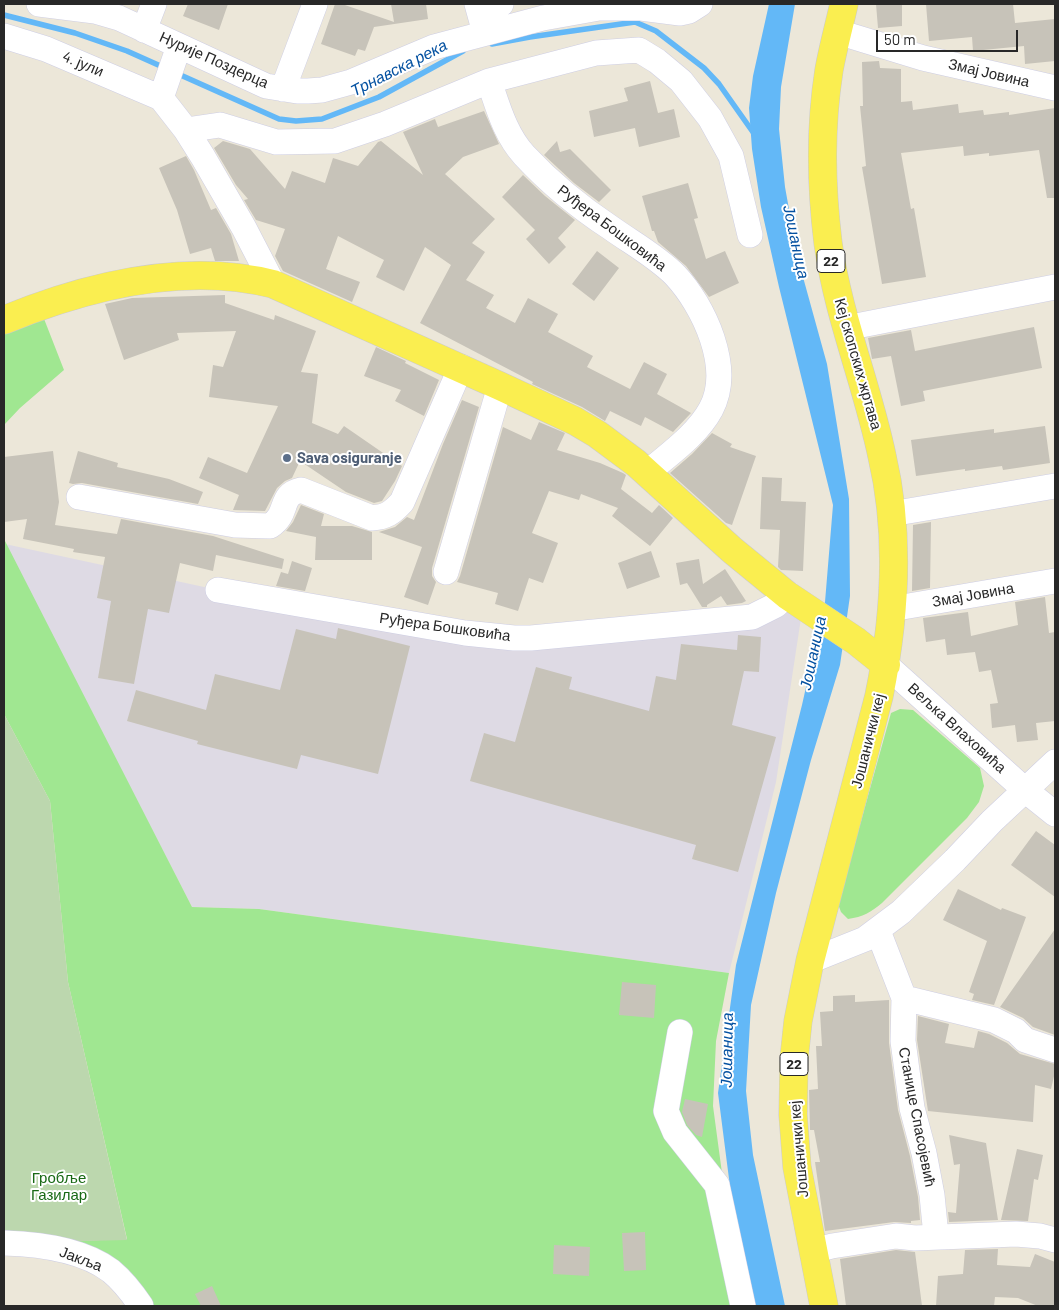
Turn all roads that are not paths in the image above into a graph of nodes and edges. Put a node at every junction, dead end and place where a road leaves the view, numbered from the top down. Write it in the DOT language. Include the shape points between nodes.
graph roads {
  1 [pos="39,4"];
  2 [pos="154,4"];
  3 [pos="315,4"];
  4 [pos="502,4"];
  5 [pos="700,4"];
  6 [pos="844,4"];
  7 [pos="94,7"];
  8 [pos="481,18"];
  9 [pos="144,30"];
  10 [pos="838,32"];
  11 [pos="4,36"];
  12 [pos="177,52"];
  13 [pos="489,81"];
  14 [pos="1055,88"];
  15 [pos="283,89"];
  16 [pos="163,92"];
  17 [pos="186,130"];
  18 [pos="750,235"];
  19 [pos="274,284"];
  20 [pos="1055,287"];
  21 [pos="4,320"];
  22 [pos="846,328"];
  23 [pos="461,368"];
  24 [pos="500,386"];
  25 [pos="647,473"];
  26 [pos="1055,486"];
  27 [pos="79,497"];
  28 [pos="891,514"];
  29 [pos="446,572"];
  30 [pos="1055,581"];
  31 [pos="218,590"];
  32 [pos="795,600"];
  33 [pos="891,609"];
  34 [pos="886,665"];
  35 [pos="1055,762"];
  36 [pos="1025,790"];
  37 [pos="1055,814"];
  38 [pos="878,931"];
  39 [pos="810,961"];
  40 [pos="904,998"];
  41 [pos="680,1032"];
  42 [pos="1055,1050"];
  43 [pos="936,1236"];
  44 [pos="1055,1240"];
  45 [pos="4,1243"];
  46 [pos="813,1251"];
  47 [pos="142,1306"];
  48 [pos="743,1306"];
  49 [pos="824,1306"];
  1 -- 7 [label="street, Нурије Поздерца"];
  2 -- 9 [label="street, Нурије Поздерца"];
  3 -- 15 [label="street, Нурије Поздерца"];
  4 -- 8 [label="street"];
  5 -- 8 [label="street" via="680,13 641,8 600,8 543,18"];
  6 -- 10 [label="main road, Кеј скопских жртава / 22"];
  7 -- 9 [label="street, Нурије Поздерца"];
  8 -- 15 [label="street" via="434,47 351,82 322,90"];
  9 -- 12 [label="street, Нурије Поздерца"];
  10 -- 14 [label="street, Змај Јовина" via="924,58"];
  10 -- 22 [label="main road, Кеј скопских жртава / 22" via="825,98 823,183 828,244"];
  11 -- 16 [label="street, 4. јули" via="46,48"];
  12 -- 15 [label="street, Нурије Поздерца" via="266,86"];
  12 -- 16 [label="street"];
  13 -- 17 [label="street" via="335,141 276,142 220,125"];
  13 -- 18 [label="street" via="596,53 639,50 681,81 710,118 732,156"];
  13 -- 25 [label="street, Руђера Бошковића" via="509,134 523,154 569,197 674,274 695,303 708,329 719,370 719,385 711,409 698,428"];
  16 -- 17 [label="street"];
  17 -- 19 [label="street"];
  19 -- 21 [label="main road" via="204,276 169,277 94,290"];
  19 -- 23 [label="main road"];
  20 -- 22 [label="street"];
  22 -- 28 [label="main road, Кеј скопских жртава / 22" via="879,440"];
  23 -- 24 [label="main road"];
  23 -- 27 [label="street" via="402,502 392,513 382,517 372,518 301,490 286,499 282,516 270,526 235,525"];
  24 -- 25 [label="main road" via="597,434"];
  24 -- 29 [label="street"];
  25 -- 32 [label="main road" via="726,545"];
  26 -- 28 [label="street"];
  28 -- 33 [label="main road, Кеј скопских жртава / 22"];
  30 -- 33 [label="street, Змај Јовина"];
  31 -- 32 [label="street, Руђера Бошковића" via="465,633 514,638 752,617"];
  32 -- 34 [label="main road, Вељка Влаховића"];
  33 -- 34 [label="main road, Кеј скопских жртава / 22"];
  34 -- 36 [label="street, Вељка Влаховића"];
  34 -- 39 [label="main road, Јошанички кеј / 22"];
  35 -- 36 [label="street"];
  36 -- 37 [label="street, Вељка Влаховића"];
  36 -- 38 [label="street"];
  38 -- 39 [label="street"];
  38 -- 40 [label="street, Станице Спасојевић"];
  39 -- 46 [label="main road, Јошанички кеј / 22" via="798,1021 793,1115 797,1167"];
  40 -- 42 [label="street" via="994,1020 1016,1031 1025,1040"];
  40 -- 43 [label="street, Станице Спасојевић" via="903,1041 912,1108 932,1195"];
  41 -- 48 [label="street" via="666,1111 675,1132 717,1185"];
  43 -- 44 [label="street" via="1016,1234"];
  43 -- 46 [label="street" via="896,1236"];
  45 -- 47 [label="street, Јакља" via="24,1243 66,1251 100,1264 122,1282"];
  46 -- 49 [label="main road, Јошанички кеј / 22"];
}
